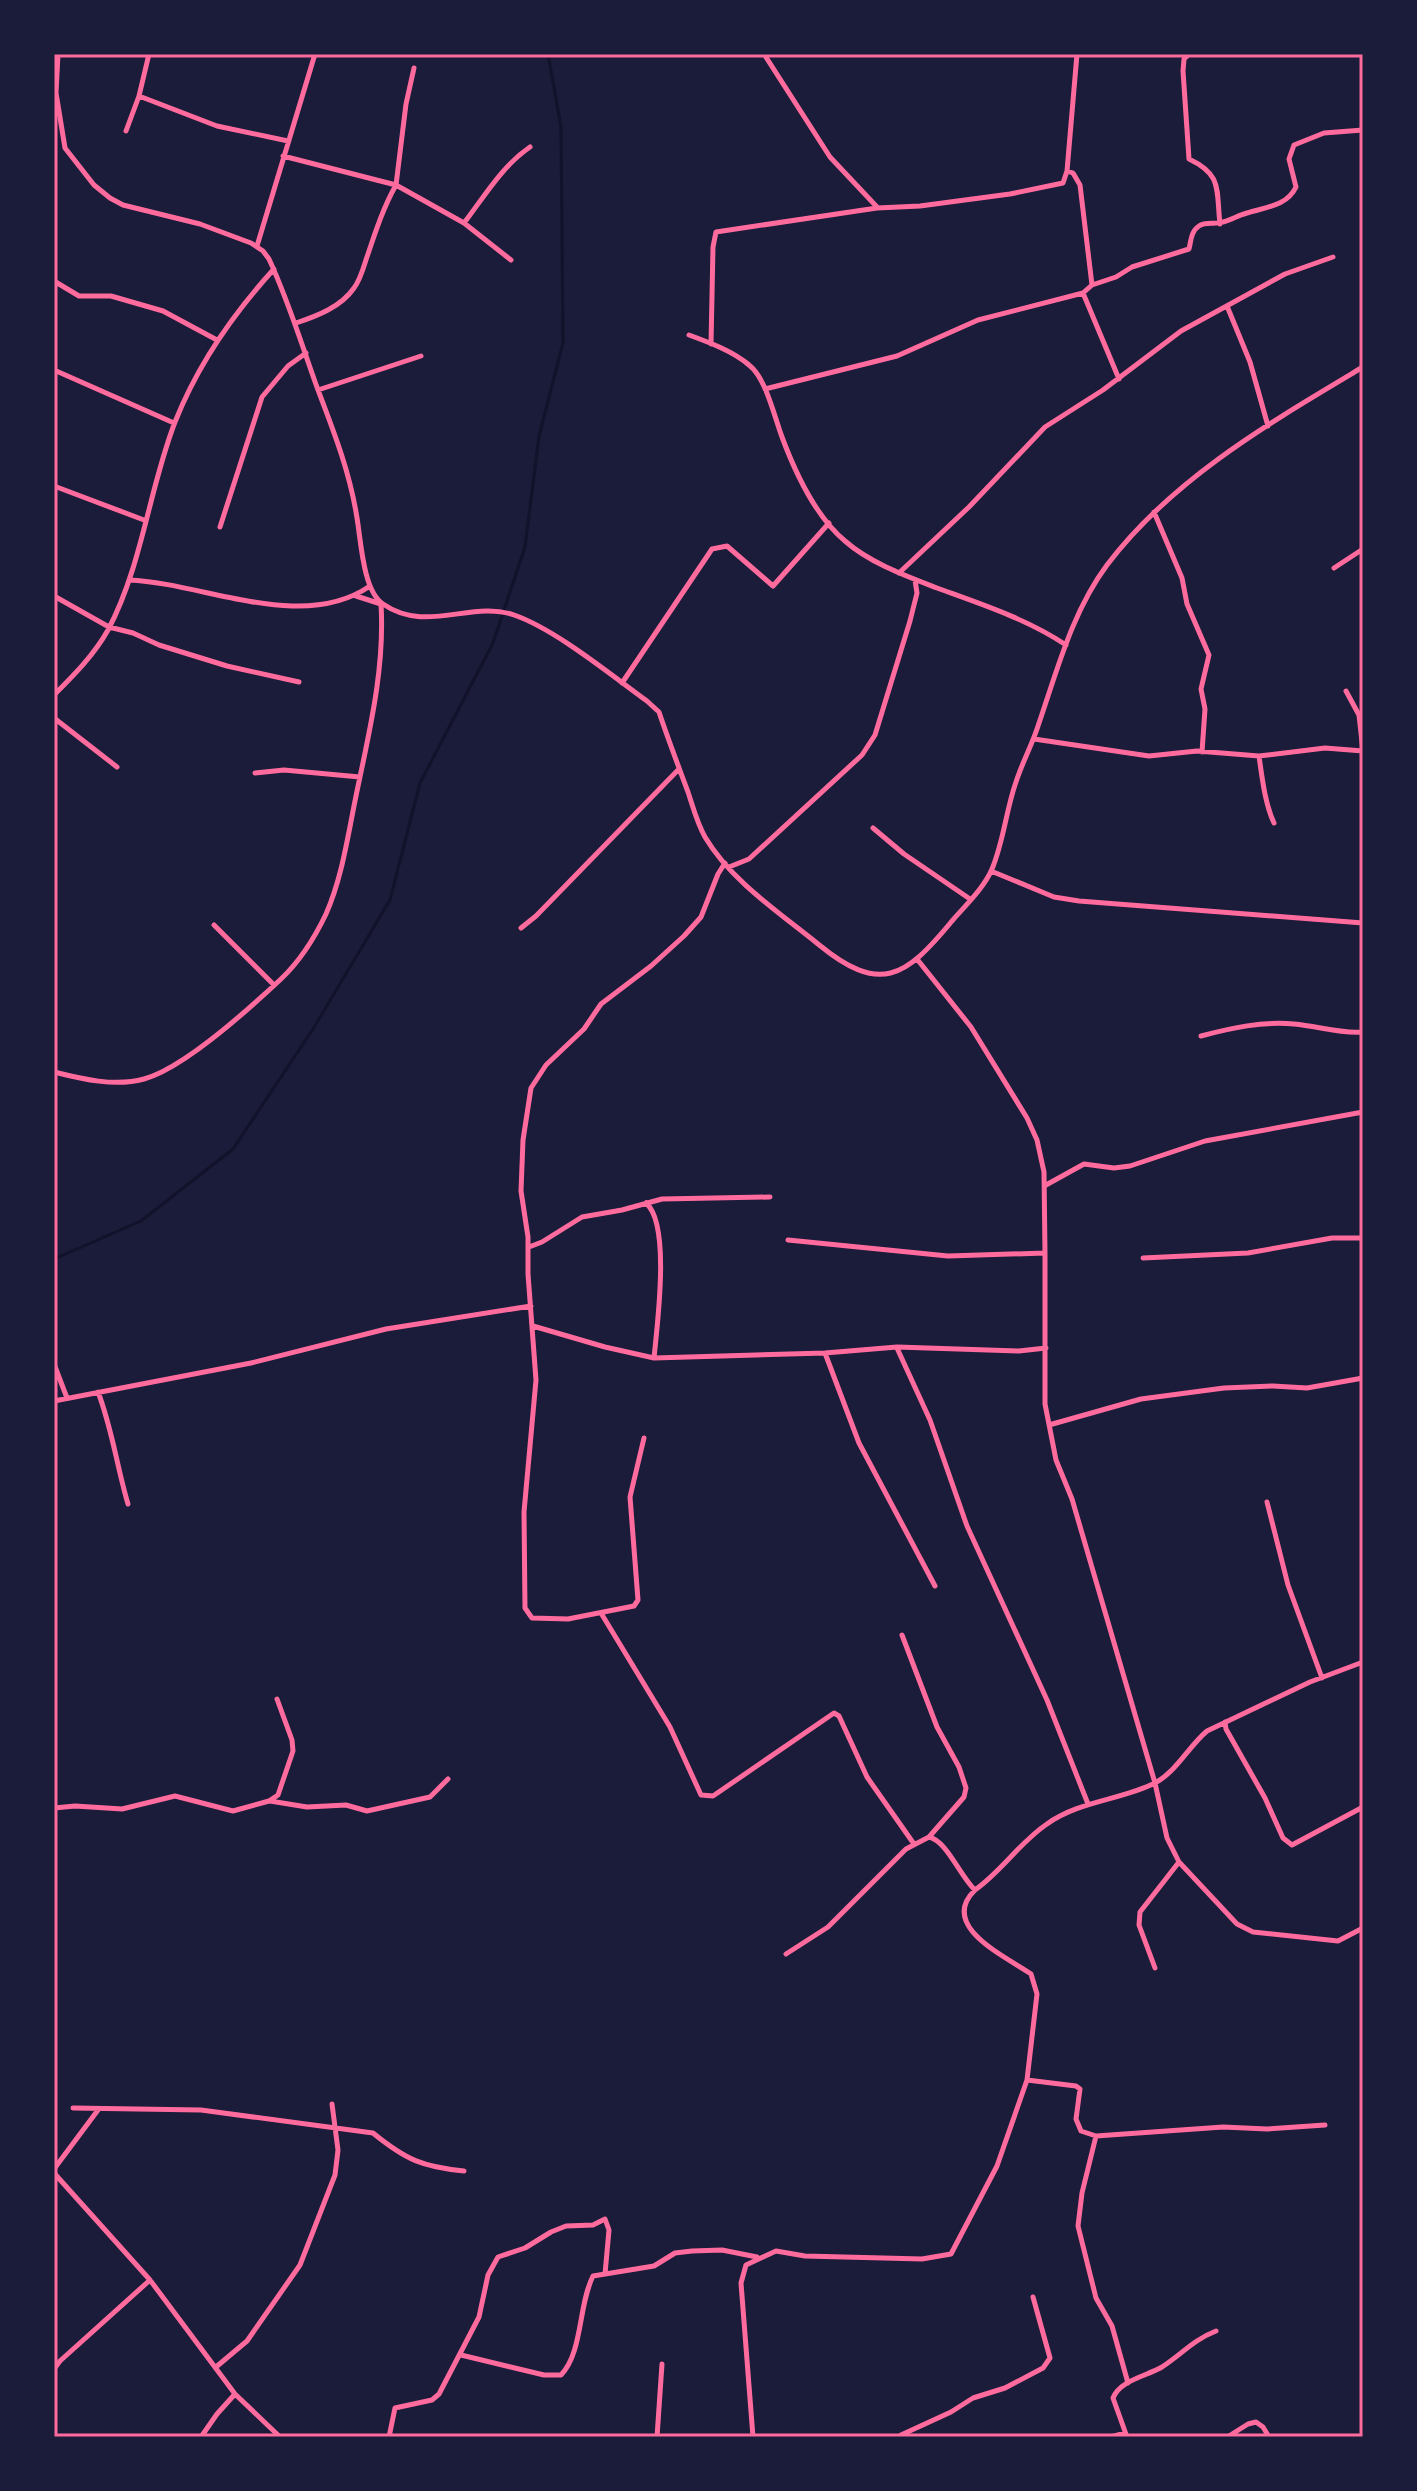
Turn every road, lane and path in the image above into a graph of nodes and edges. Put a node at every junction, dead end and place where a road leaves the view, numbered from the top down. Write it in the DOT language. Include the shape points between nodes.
graph roads {
  1 [pos="58,54"];
  2 [pos="149,54"];
  3 [pos="315,54"];
  4 [pos="764,54"];
  5 [pos="1077,54"];
  6 [pos="1189,54"];
  7 [pos="414,68"];
  8 [pos="139,96"];
  9 [pos="1363,130"];
  10 [pos="126,131"];
  11 [pos="288,141"];
  12 [pos="54,144"];
  13 [pos="530,147"];
  14 [pos="65,148"];
  15 [pos="283,156"];
  16 [pos="1067,171"];
  17 [pos="396,185"];
  18 [pos="877,208"];
  19 [pos="464,223"];
  20 [pos="1220,224"];
  21 [pos="257,246"];
  22 [pos="1333,257"];
  23 [pos="511,260"];
  24 [pos="274,269"];
  25 [pos="54,281"];
  26 [pos="1092,285"];
  27 [pos="1083,293"];
  28 [pos="1227,306"];
  29 [pos="296,323"];
  30 [pos="689,335"];
  31 [pos="217,340"];
  32 [pos="711,344"];
  33 [pos="306,353"];
  34 [pos="421,356"];
  35 [pos="1363,367"];
  36 [pos="54,370"];
  37 [pos="1119,379"];
  38 [pos="765,389"];
  39 [pos="318,390"];
  40 [pos="174,423"];
  41 [pos="1268,426"];
  42 [pos="54,486"];
  43 [pos="1154,512"];
  44 [pos="144,520"];
  45 [pos="829,523"];
  46 [pos="220,527"];
  47 [pos="1363,549"];
  48 [pos="1334,568"];
  49 [pos="899,573"];
  50 [pos="915,579"];
  51 [pos="129,580"];
  52 [pos="370,586"];
  53 [pos="54,596"];
  54 [pos="356,596"];
  55 [pos="381,604"];
  56 [pos="109,627"];
  57 [pos="1066,645"];
  58 [pos="299,682"];
  59 [pos="622,683"];
  60 [pos="1346,691"];
  61 [pos="54,695"];
  62 [pos="54,718"];
  63 [pos="1034,739"];
  64 [pos="1363,751"];
  65 [pos="1202,752"];
  66 [pos="1259,756"];
  67 [pos="117,767"];
  68 [pos="679,769"];
  69 [pos="255,773"];
  70 [pos="360,777"];
  71 [pos="1274,823"];
  72 [pos="873,828"];
  73 [pos="727,865"];
  74 [pos="991,871"];
  75 [pos="970,899"];
  76 [pos="1363,923"];
  77 [pos="214,925"];
  78 [pos="521,928"];
  79 [pos="917,959"];
  80 [pos="274,985"];
  81 [pos="1363,1032"];
  82 [pos="1201,1036"];
  83 [pos="54,1072"];
  84 [pos="1363,1112"];
  85 [pos="1046,1185"];
  86 [pos="770,1197"];
  87 [pos="646,1203"];
  88 [pos="1363,1238"];
  89 [pos="788,1240"];
  90 [pos="529,1247"];
  91 [pos="1045,1253"];
  92 [pos="1143,1258"];
  93 [pos="532,1306"];
  94 [pos="533,1326"];
  95 [pos="897,1347"];
  96 [pos="1046,1348"];
  97 [pos="825,1353"];
  98 [pos="654,1358"];
  99 [pos="54,1364"];
  100 [pos="1363,1378"];
  101 [pos="98,1392"];
  102 [pos="67,1398"];
  103 [pos="54,1401"];
  104 [pos="1049,1425"];
  105 [pos="644,1438"];
  106 [pos="1267,1502"];
  107 [pos="128,1504"];
  108 [pos="935,1586"];
  109 [pos="601,1613"];
  110 [pos="902,1635"];
  111 [pos="1363,1662"];
  112 [pos="1322,1678"];
  113 [pos="277,1699"];
  114 [pos="1225,1722"];
  115 [pos="448,1779"];
  116 [pos="1155,1783"];
  117 [pos="269,1801"];
  118 [pos="1088,1804"];
  119 [pos="1363,1807"];
  120 [pos="54,1808"];
  121 [pos="929,1837"];
  122 [pos="914,1844"];
  123 [pos="1179,1862"];
  124 [pos="975,1890"];
  125 [pos="1363,1928"];
  126 [pos="786,1954"];
  127 [pos="1155,1968"];
  128 [pos="1027,2080"];
  129 [pos="332,2104"];
  130 [pos="73,2108"];
  131 [pos="99,2109"];
  132 [pos="1325,2125"];
  133 [pos="336,2129"];
  134 [pos="1096,2136"];
  135 [pos="54,2171"];
  136 [pos="464,2171"];
  137 [pos="758,2257"];
  138 [pos="605,2274"];
  139 [pos="150,2280"];
  140 [pos="1033,2297"];
  141 [pos="1216,2331"];
  142 [pos="461,2355"];
  143 [pos="662,2364"];
  144 [pos="216,2367"];
  145 [pos="54,2369"];
  146 [pos="1128,2383"];
  147 [pos="235,2394"];
  148 [pos="1126,2435"];
  149 [pos="1229,2436"];
  150 [pos="201,2437"];
  151 [pos="280,2437"];
  152 [pos="389,2437"];
  153 [pos="657,2437"];
  154 [pos="753,2437"];
  155 [pos="901,2437"];
  156 [pos="1111,2437"];
  157 [pos="1269,2437"];
  1 -- 14 [label="street" via="57,104"];
  2 -- 8 [label="street"];
  3 -- 11 [label="street"];
  4 -- 18 [label="street" via="830,157"];
  5 -- 16 [label="street"];
  6 -- 20 [label="street" via="1183,71 1189,159 1215,178"];
  7 -- 17 [label="street"];
  8 -- 10 [label="street"];
  8 -- 11 [label="street" via="217,126"];
  9 -- 20 [label="street" via="1324,133 1294,145 1289,159 1296,187 1292,195"];
  11 -- 15 [label="street"];
  12 -- 14 [label="street"];
  13 -- 19 [label="street"];
  14 -- 21 [label="street" via="94,185 123,205 200,224"];
  15 -- 17 [label="street"];
  15 -- 21 [label="street"];
  16 -- 18 [label="street" via="1063,183 1052,187"];
  16 -- 26 [label="street" via="1080,185"];
  17 -- 19 [label="street"];
  17 -- 29 [label="street" via="354,288 322,314"];
  18 -- 32 [label="street" via="716,232"];
  19 -- 23 [label="street"];
  20 -- 26 [label="street" via="1197,227 1189,249"];
  21 -- 24 [label="street"];
  22 -- 28 [label="street" via="1285,274"];
  24 -- 29 [label="street"];
  24 -- 31 [label="street"];
  25 -- 31 [label="street" via="79,296 111,296 153,307"];
  26 -- 27 [label="street"];
  27 -- 37 [label="street"];
  27 -- 38 [label="street" via="978,320 897,356"];
  28 -- 37 [label="street" via="1181,331"];
  28 -- 41 [label="street"];
  29 -- 33 [label="street"];
  30 -- 32 [label="street"];
  31 -- 40 [label="street"];
  32 -- 38 [label="street" via="751,365"];
  33 -- 39 [label="street"];
  33 -- 46 [label="street" via="262,397"];
  34 -- 39 [label="street"];
  35 -- 41 [label="street"];
  36 -- 40 [label="street"];
  37 -- 49 [label="street" via="1045,427"];
  38 -- 45 [label="street" via="800,476"];
  39 -- 52 [label="street" via="354,499"];
  40 -- 44 [label="street"];
  41 -- 43 [label="street" via="1200,472"];
  42 -- 44 [label="street"];
  43 -- 57 [label="street" via="1107,566"];
  43 -- 65 [label="street" via="1209,655 1201,689"];
  44 -- 51 [label="street"];
  45 -- 49 [label="street" via="844,541"];
  45 -- 59 [label="street" via="773,586 727,546 712,549"];
  47 -- 48 [label="street"];
  49 -- 50 [label="street"];
  50 -- 57 [label="street" via="1018,618"];
  50 -- 73 [label="street" via="910,621 875,735 862,755 749,859"];
  51 -- 54 [label="street" via="304,607"];
  51 -- 56 [label="street"];
  52 -- 54 [label="street"];
  52 -- 55 [label="street"];
  53 -- 56 [label="street"];
  54 -- 55 [label="street"];
  55 -- 59 [label="street" via="426,618 516,615"];
  55 -- 70 [label="street" via="381,654"];
  56 -- 58 [label="street" via="227,666"];
  56 -- 61 [label="street" via="83,666"];
  57 -- 63 [label="street"];
  59 -- 68 [label="street" via="659,712"];
  60 -- 64 [label="street" via="1359,715"];
  62 -- 67 [label="street"];
  63 -- 65 [label="street" via="1142,755"];
  63 -- 74 [label="street" via="1015,783"];
  64 -- 66 [label="street" via="1325,748"];
  65 -- 66 [label="street"];
  66 -- 71 [label="street"];
  68 -- 73 [label="street" via="700,827"];
  68 -- 78 [label="street"];
  69 -- 70 [label="street" via="284,770"];
  70 -- 80 [label="street" via="327,911 299,958"];
  72 -- 75 [label="street"];
  73 -- 79 [label="street" via="857,972 886,974"];
  73 -- 90 [label="street" via="718,874 701,917 684,936 601,1004 536,1077 527,1109 521,1177"];
  74 -- 75 [label="street"];
  74 -- 76 [label="street" via="1054,897 1079,901"];
  75 -- 79 [label="street"];
  77 -- 80 [label="street"];
  79 -- 85 [label="street" via="971,1027 1027,1118 1042,1156"];
  80 -- 83 [label="street" via="208,1041 157,1074 114,1084"];
  81 -- 82 [label="street" via="1273,1023"];
  84 -- 85 [label="street" via="1205,1141 1130,1166 1084,1164"];
  85 -- 91 [label="street"];
  86 -- 87 [label="street"];
  87 -- 90 [label="street" via="582,1217"];
  87 -- 98 [label="street" via="657,1223 662,1285"];
  88 -- 92 [label="street" via="1332,1238 1248,1253"];
  89 -- 91 [label="street" via="948,1256"];
  90 -- 93 [label="street"];
  91 -- 96 [label="street"];
  93 -- 94 [label="street"];
  93 -- 101 [label="street" via="386,1329 251,1363"];
  94 -- 98 [label="street"];
  94 -- 109 [label="street" via="536,1380 524,1512 525,1608 532,1618"];
  95 -- 96 [label="street"];
  95 -- 97 [label="street"];
  95 -- 118 [label="street" via="930,1420 967,1526"];
  96 -- 104 [label="street"];
  97 -- 98 [label="street"];
  97 -- 108 [label="street" via="859,1443"];
  99 -- 102 [label="street"];
  100 -- 104 [label="street" via="1307,1388 1224,1388 1141,1399"];
  101 -- 102 [label="street"];
  101 -- 107 [label="street"];
  102 -- 103 [label="street"];
  104 -- 116 [label="street"];
  105 -- 109 [label="street" via="630,1497 638,1600 634,1606"];
  106 -- 112 [label="street" via="1288,1585"];
  109 -- 122 [label="street" via="670,1727 701,1795 713,1796 834,1713 867,1777"];
  110 -- 121 [label="street" via="966,1788"];
  111 -- 112 [label="street"];
  112 -- 114 [label="street"];
  113 -- 117 [label="street" via="293,1751 278,1795"];
  114 -- 116 [label="street" via="1193,1743"];
  114 -- 119 [label="street" via="1283,1838 1292,1845"];
  115 -- 117 [label="street" via="430,1797 367,1811"];
  116 -- 118 [label="street"];
  116 -- 123 [label="street" via="1167,1838"];
  117 -- 120 [label="street" via="233,1811 175,1796 122,1809"];
  118 -- 124 [label="street" via="1047,1824"];
  121 -- 122 [label="street"];
  121 -- 124 [label="street" via="942,1842"];
  122 -- 126 [label="street" via="828,1927"];
  123 -- 125 [label="street" via="1237,1924 1253,1932 1338,1941"];
  123 -- 127 [label="street" via="1140,1912 1139,1925"];
  124 -- 128 [label="street" via="966,1899 963,1914 970,1932 1031,1974 1035,1984"];
  128 -- 134 [label="street" via="1080,2089 1076,2119 1081,2131"];
  128 -- 137 [label="street" via="997,2166 951,2254 922,2259 776,2251"];
  129 -- 133 [label="street"];
  130 -- 131 [label="street"];
  131 -- 133 [label="street" via="201,2110"];
  131 -- 135 [label="street"];
  132 -- 134 [label="street"];
  133 -- 136 [label="street" via="373,2133 428,2167"];
  133 -- 144 [label="street" via="335,2175 300,2265 247,2341"];
  134 -- 146 [label="street" via="1078,2226 1096,2298 1112,2326"];
  135 -- 139 [label="street"];
  137 -- 138 [label="street" via="692,2251 675,2253 654,2266"];
  137 -- 154 [label="street" via="746,2265 741,2283"];
  138 -- 142 [label="street" via="593,2276 585,2292 571,2364 561,2375"];
  138 -- 142 [label="street" via="605,2219 566,2226 498,2257"];
  139 -- 144 [label="street"];
  139 -- 145 [label="street"];
  140 -- 155 [label="street" via="1050,2358 1043,2368"];
  141 -- 146 [label="street"];
  142 -- 152 [label="street" via="432,2400 395,2408"];
  143 -- 153 [label="street"];
  144 -- 147 [label="street"];
  146 -- 148 [label="street" via="1113,2398"];
  147 -- 150 [label="street"];
  147 -- 151 [label="street"];
  148 -- 156 [label="street"];
  149 -- 157 [label="street" via="1256,2422"];
}
